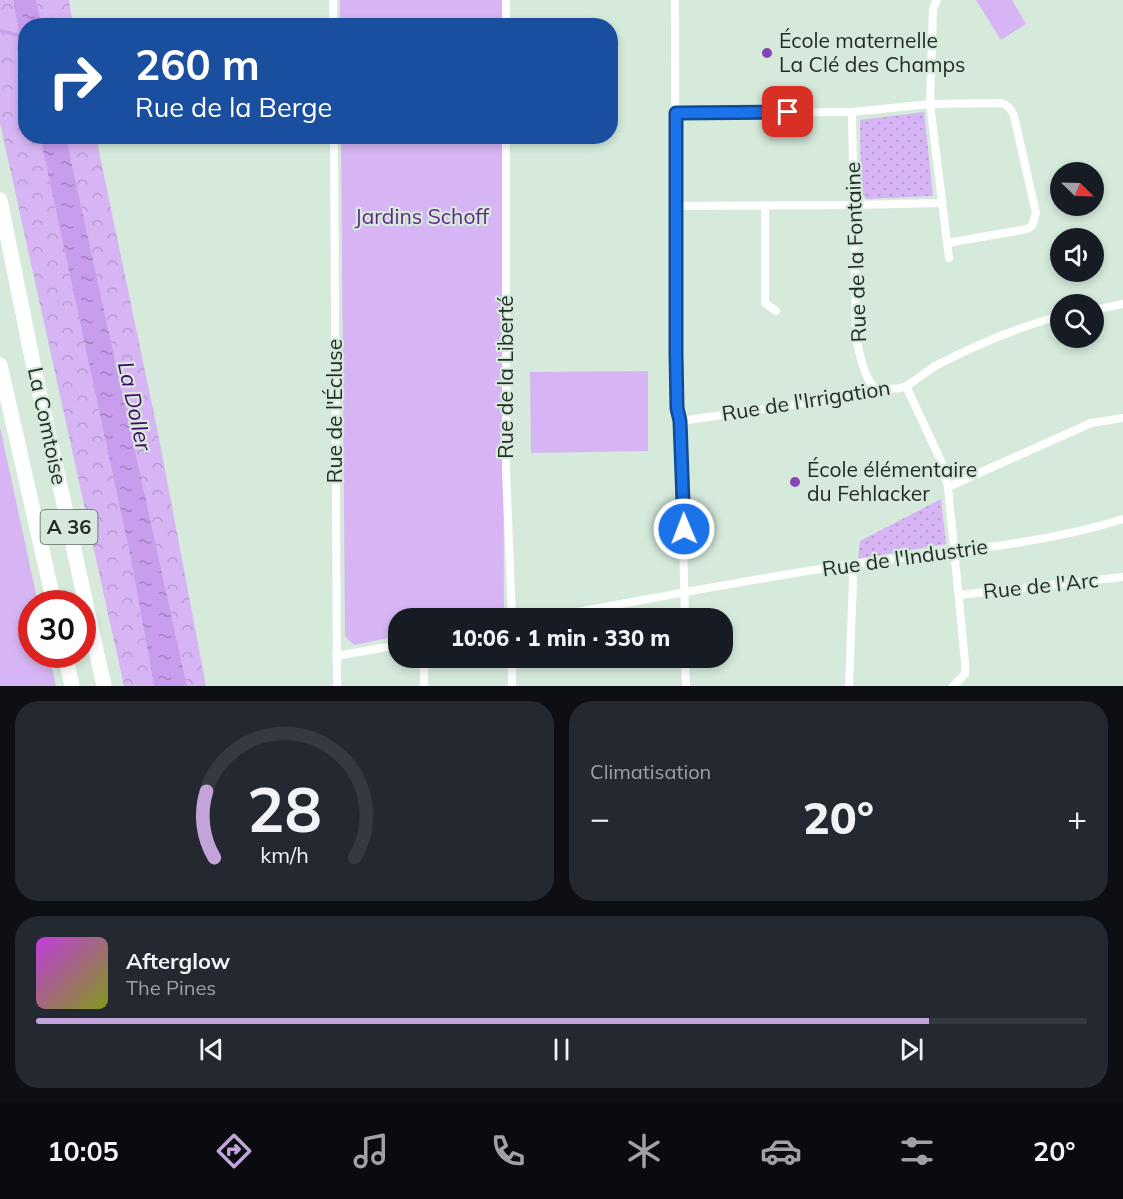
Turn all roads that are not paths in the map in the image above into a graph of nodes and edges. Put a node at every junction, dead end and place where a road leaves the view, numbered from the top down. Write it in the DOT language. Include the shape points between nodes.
graph roads {
  1 [pos="333,0"];
  2 [pos="506,0"];
  3 [pos="675,0"];
  4 [pos="938,0"];
  5 [pos="333,18"];
  6 [pos="506,18"];
  7 [pos="930,104"];
  8 [pos="852,112"];
  9 [pos="676,113"];
  10 [pos="334,144"];
  11 [pos="506,144"];
  12 [pos="0,200"];
  13 [pos="942,203"];
  14 [pos="765,205"];
  15 [pos="854,205"];
  16 [pos="675,206"];
  17 [pos="947,243"];
  18 [pos="949,258"];
  19 [pos="1123,304"];
  20 [pos="1104,308"];
  21 [pos="776,311"];
  22 [pos="1050,320"];
  23 [pos="0,365"];
  24 [pos="906,386"];
  25 [pos="875,389"];
  26 [pos="1123,417"];
  27 [pos="680,421"];
  28 [pos="948,487"];
  29 [pos="1123,519"];
  30 [pos="955,551"];
  31 [pos="851,564"];
  32 [pos="1123,577"];
  33 [pos="51,590"];
  34 [pos="685,593"];
  35 [pos="959,595"];
  36 [pos="512,608"];
  37 [pos="600,608"];
  38 [pos="685,608"];
  39 [pos="388,647"];
  40 [pos="336,656"];
  41 [pos="68,668"];
  42 [pos="424,668"];
  43 [pos="512,668"];
  44 [pos="686,668"];
  45 [pos="72,686"];
  46 [pos="104,686"];
  47 [pos="337,686"];
  48 [pos="424,686"];
  49 [pos="512,686"];
  50 [pos="686,686"];
  51 [pos="849,686"];
  52 [pos="953,686"];
  1 -- 5 [label="street"];
  2 -- 6 [label="street"];
  3 -- 9 [label="street"];
  4 -- 7 [label="street" via="933,9"];
  7 -- 8 [label="street"];
  7 -- 13 [label="street"];
  7 -- 17 [label="street" via="1002,103 1011,109 1036,213 1027,229"];
  8 -- 9 [label="street"];
  8 -- 15 [label="street, Rue de la Fontaine"];
  9 -- 16 [label="street"];
  10 -- 40 [label="street, Rue de l'Écluse"];
  11 -- 36 [label="street, Rue de la Liberté" via="506,468"];
  12 -- 46 [label="highway, La Comtoise / A 36"];
  13 -- 15 [label="street"];
  13 -- 17 [label="street"];
  14 -- 15 [label="street"];
  14 -- 16 [label="street"];
  14 -- 21 [label="street" via="765,303"];
  15 -- 25 [label="street, Rue de la Fontaine" via="856,335"];
  16 -- 27 [label="street"];
  17 -- 18 [label="street"];
  19 -- 20 [label="street"];
  22 -- 24 [label="street, Rue de l'Irrigation" via="935,366"];
  23 -- 33 [label="highway, La Comtoise / A 36"];
  24 -- 25 [label="street, Rue de l'Irrigation"];
  24 -- 28 [label="street" via="941,461"];
  25 -- 27 [label="street, Rue de l'Irrigation"];
  26 -- 28 [label="street" via="1091,423"];
  27 -- 34 [label="street"];
  28 -- 30 [label="street"];
  29 -- 30 [label="street, Rue de l'Industrie" via="1024,541"];
  30 -- 31 [label="street, Rue de l'Industrie"];
  30 -- 35 [label="street"];
  31 -- 34 [label="street, Rue de l'Industrie"];
  31 -- 51 [label="street"];
  32 -- 35 [label="street, Rue de l'Arc"];
  34 -- 37 [label="street, Rue de l'Industrie"];
  34 -- 38 [label="street"];
  35 -- 52 [label="street" via="965,662 964,674"];
  39 -- 40 [label="street"];
  40 -- 47 [label="street, Rue de l'Écluse"];
  41 -- 45 [label="highway"];
  42 -- 48 [label="street"];
  43 -- 49 [label="street"];
  44 -- 50 [label="street"];
}
